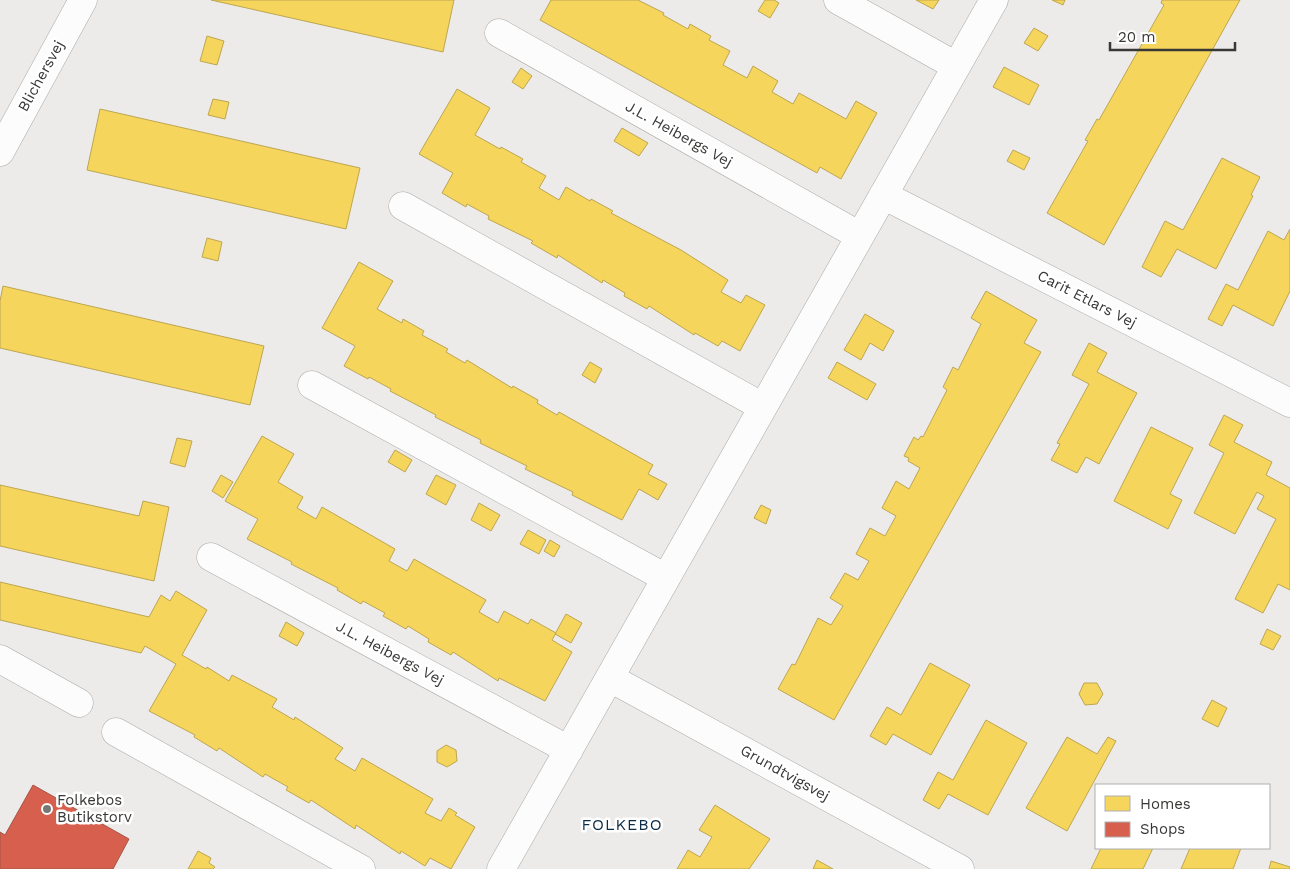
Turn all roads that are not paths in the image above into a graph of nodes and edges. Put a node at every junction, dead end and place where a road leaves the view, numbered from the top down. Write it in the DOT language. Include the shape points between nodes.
graph roads {
  1 [pos="83,0"];
  2 [pos="838,0"];
  3 [pos="994,0"];
  4 [pos="499,33"];
  5 [pos="956,66"];
  6 [pos="0,152"];
  7 [pos="884,195"];
  8 [pos="403,206"];
  9 [pos="860,236"];
  10 [pos="312,385"];
  11 [pos="1290,403"];
  12 [pos="763,407"];
  13 [pos="211,557"];
  14 [pos="666,578"];
  15 [pos="0,659"];
  16 [pos="610,678"];
  17 [pos="79,703"];
  18 [pos="116,732"];
  19 [pos="569,750"];
  20 [pos="361,869"];
  21 [pos="501,869"];
  22 [pos="960,869"];
  1 -- 6 [label="street, Blichersvej"];
  2 -- 5 [label="street"];
  3 -- 5 [label="street"];
  4 -- 9 [label="street, J.L. Heibergs Vej"];
  5 -- 7 [label="street"];
  7 -- 9 [label="street"];
  7 -- 11 [label="street, Carit Etlars Vej"];
  8 -- 12 [label="street"];
  9 -- 12 [label="street"];
  10 -- 14 [label="street"];
  12 -- 14 [label="street"];
  13 -- 19 [label="street, J.L. Heibergs Vej"];
  14 -- 16 [label="street"];
  15 -- 17 [label="street"];
  16 -- 19 [label="street"];
  16 -- 22 [label="street, Grundtvigsvej"];
  18 -- 20 [label="street"];
  19 -- 21 [label="street"];
}
